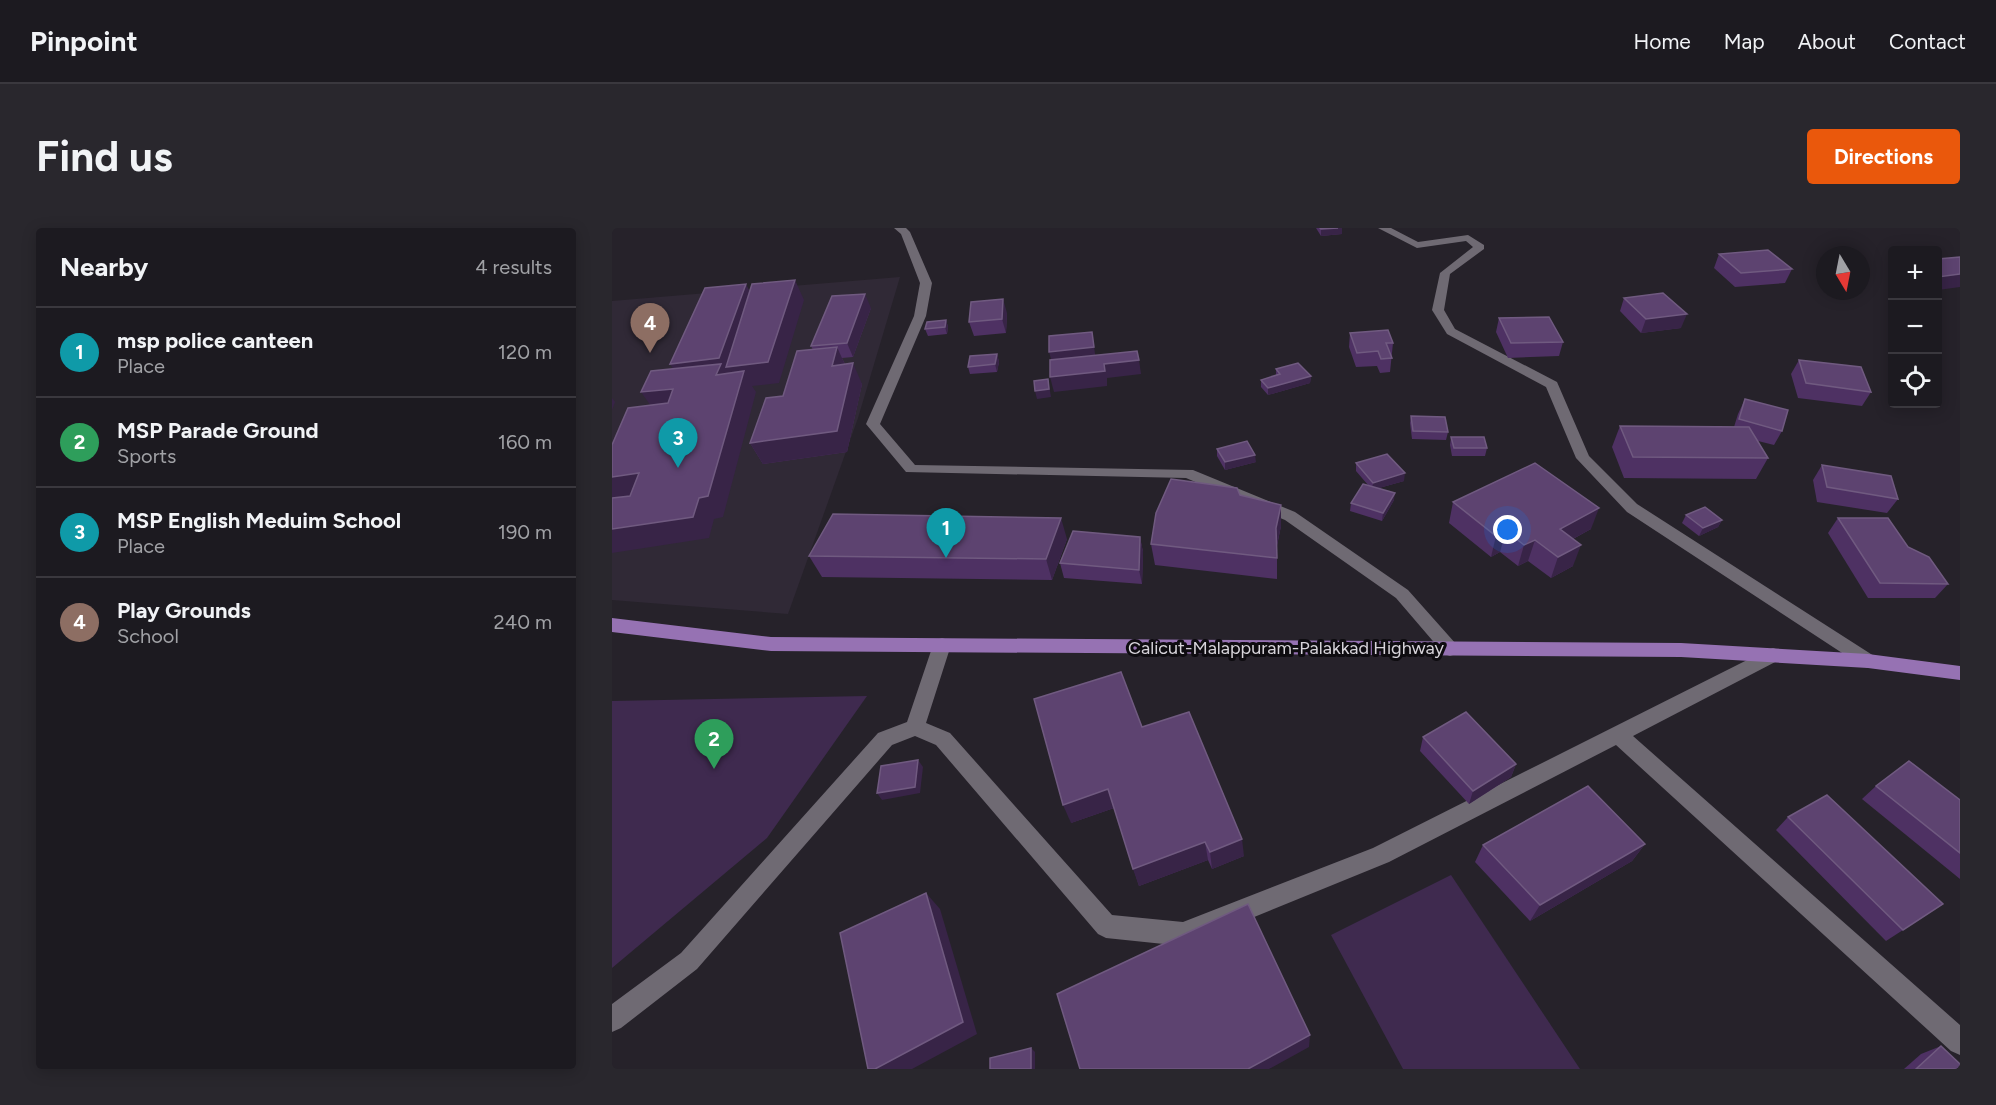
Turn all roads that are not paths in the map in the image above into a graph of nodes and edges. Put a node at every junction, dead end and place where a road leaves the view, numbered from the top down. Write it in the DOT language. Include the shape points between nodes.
graph roads {
  1 [pos="899,228"];
  2 [pos="1383,228"];
  3 [pos="612,625"];
  4 [pos="942,645"];
  5 [pos="1450,649"];
  6 [pos="1773,655"];
  7 [pos="1868,661"];
  8 [pos="1960,673"];
  9 [pos="915,728"];
  10 [pos="1617,734"];
  11 [pos="612,1019"];
  12 [pos="1960,1042"];
  1 -- 5 [label="street" via="905,232 926,283 920,316 873,424 911,469 1188,473 1290,516 1402,594"];
  2 -- 7 [label="street" via="1417,245 1468,238 1480,247 1445,273 1437,310 1451,331 1551,385 1583,458 1632,508"];
  3 -- 4 [label="highway, Calicut-Malappuram-Palakkad Highway" via="771,644"];
  4 -- 5 [label="highway, Calicut-Malappuram-Palakkad Highway"];
  4 -- 9 [label="street"];
  5 -- 6 [label="highway, Calicut-Malappuram-Palakkad Highway" via="1681,650"];
  6 -- 7 [label="highway, Calicut-Malappuram-Palakkad Highway"];
  6 -- 10 [label="street"];
  7 -- 8 [label="highway, Calicut-Malappuram-Palakkad Highway"];
  9 -- 10 [label="street" via="943,739 1106,926 1183,934 1381,855"];
  9 -- 11 [label="street" via="885,739 689,961"];
  10 -- 12 [label="street"];
}
